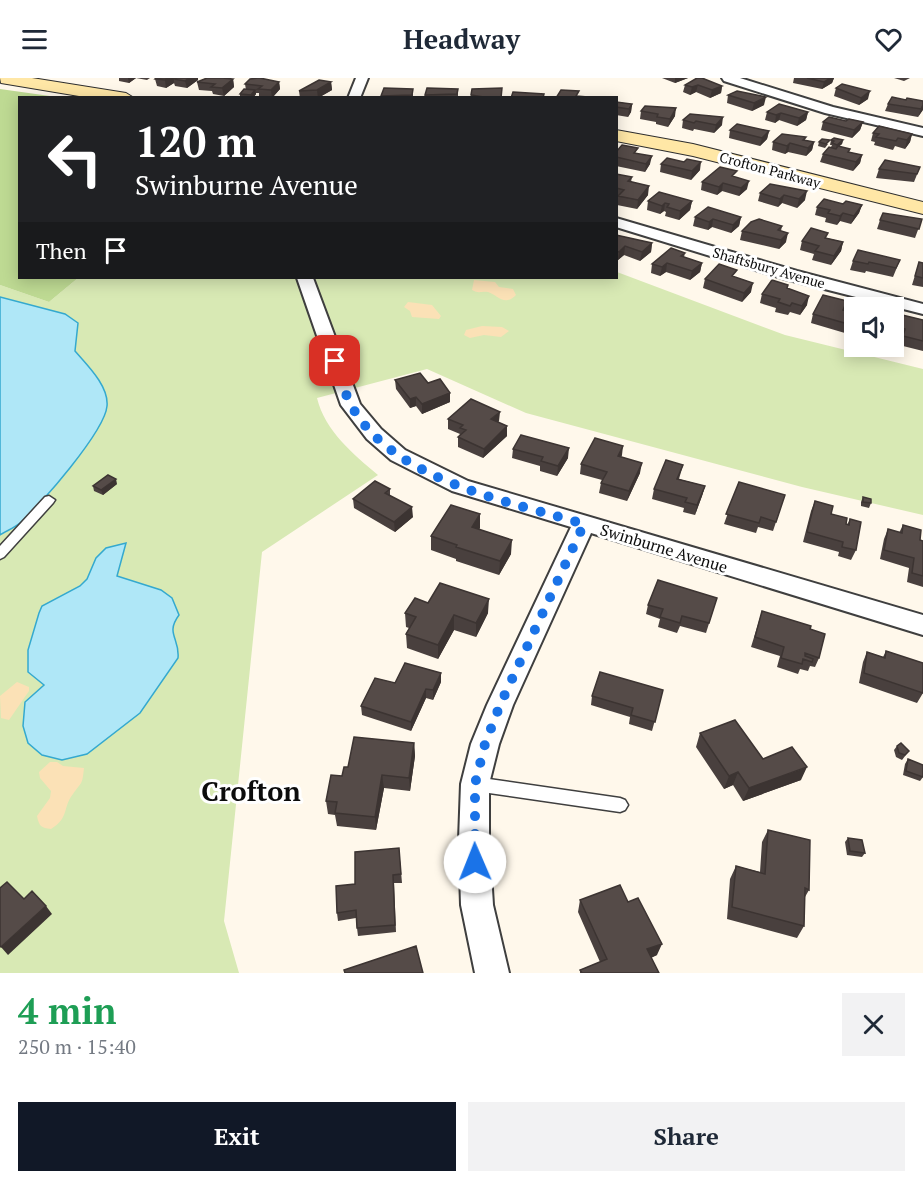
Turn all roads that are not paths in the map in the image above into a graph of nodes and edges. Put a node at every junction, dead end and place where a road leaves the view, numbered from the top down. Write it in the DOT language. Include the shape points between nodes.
graph roads {
  1 [pos="1,78"];
  2 [pos="362,78"];
  3 [pos="728,78"];
  4 [pos="114,96"];
  5 [pos="355,96"];
  6 [pos="923,132"];
  7 [pos="618,135"];
  8 [pos="923,208"];
  9 [pos="618,223"];
  10 [pos="304,279"];
  11 [pos="923,309"];
  12 [pos="49,500"];
  13 [pos="584,524"];
  14 [pos="0,554"];
  15 [pos="923,625"];
  16 [pos="475,784"];
  17 [pos="620,805"];
  18 [pos="492,973"];
  1 -- 4 [label="street"];
  2 -- 5 [label="street"];
  3 -- 6 [label="street" via="829,110"];
  7 -- 8 [label="street, Crofton Parkway" via="728,158"];
  9 -- 11 [label="street, Shaftsbury Avenue" via="791,275"];
  10 -- 13 [label="street, Swinburne Avenue" via="351,405 374,434 398,455 460,486"];
  12 -- 14 [label="lane"];
  13 -- 15 [label="street, Swinburne Avenue"];
  13 -- 16 [label="street" via="500,705"];
  16 -- 17 [label="lane"];
  16 -- 18 [label="street" via="477,905"];
}
